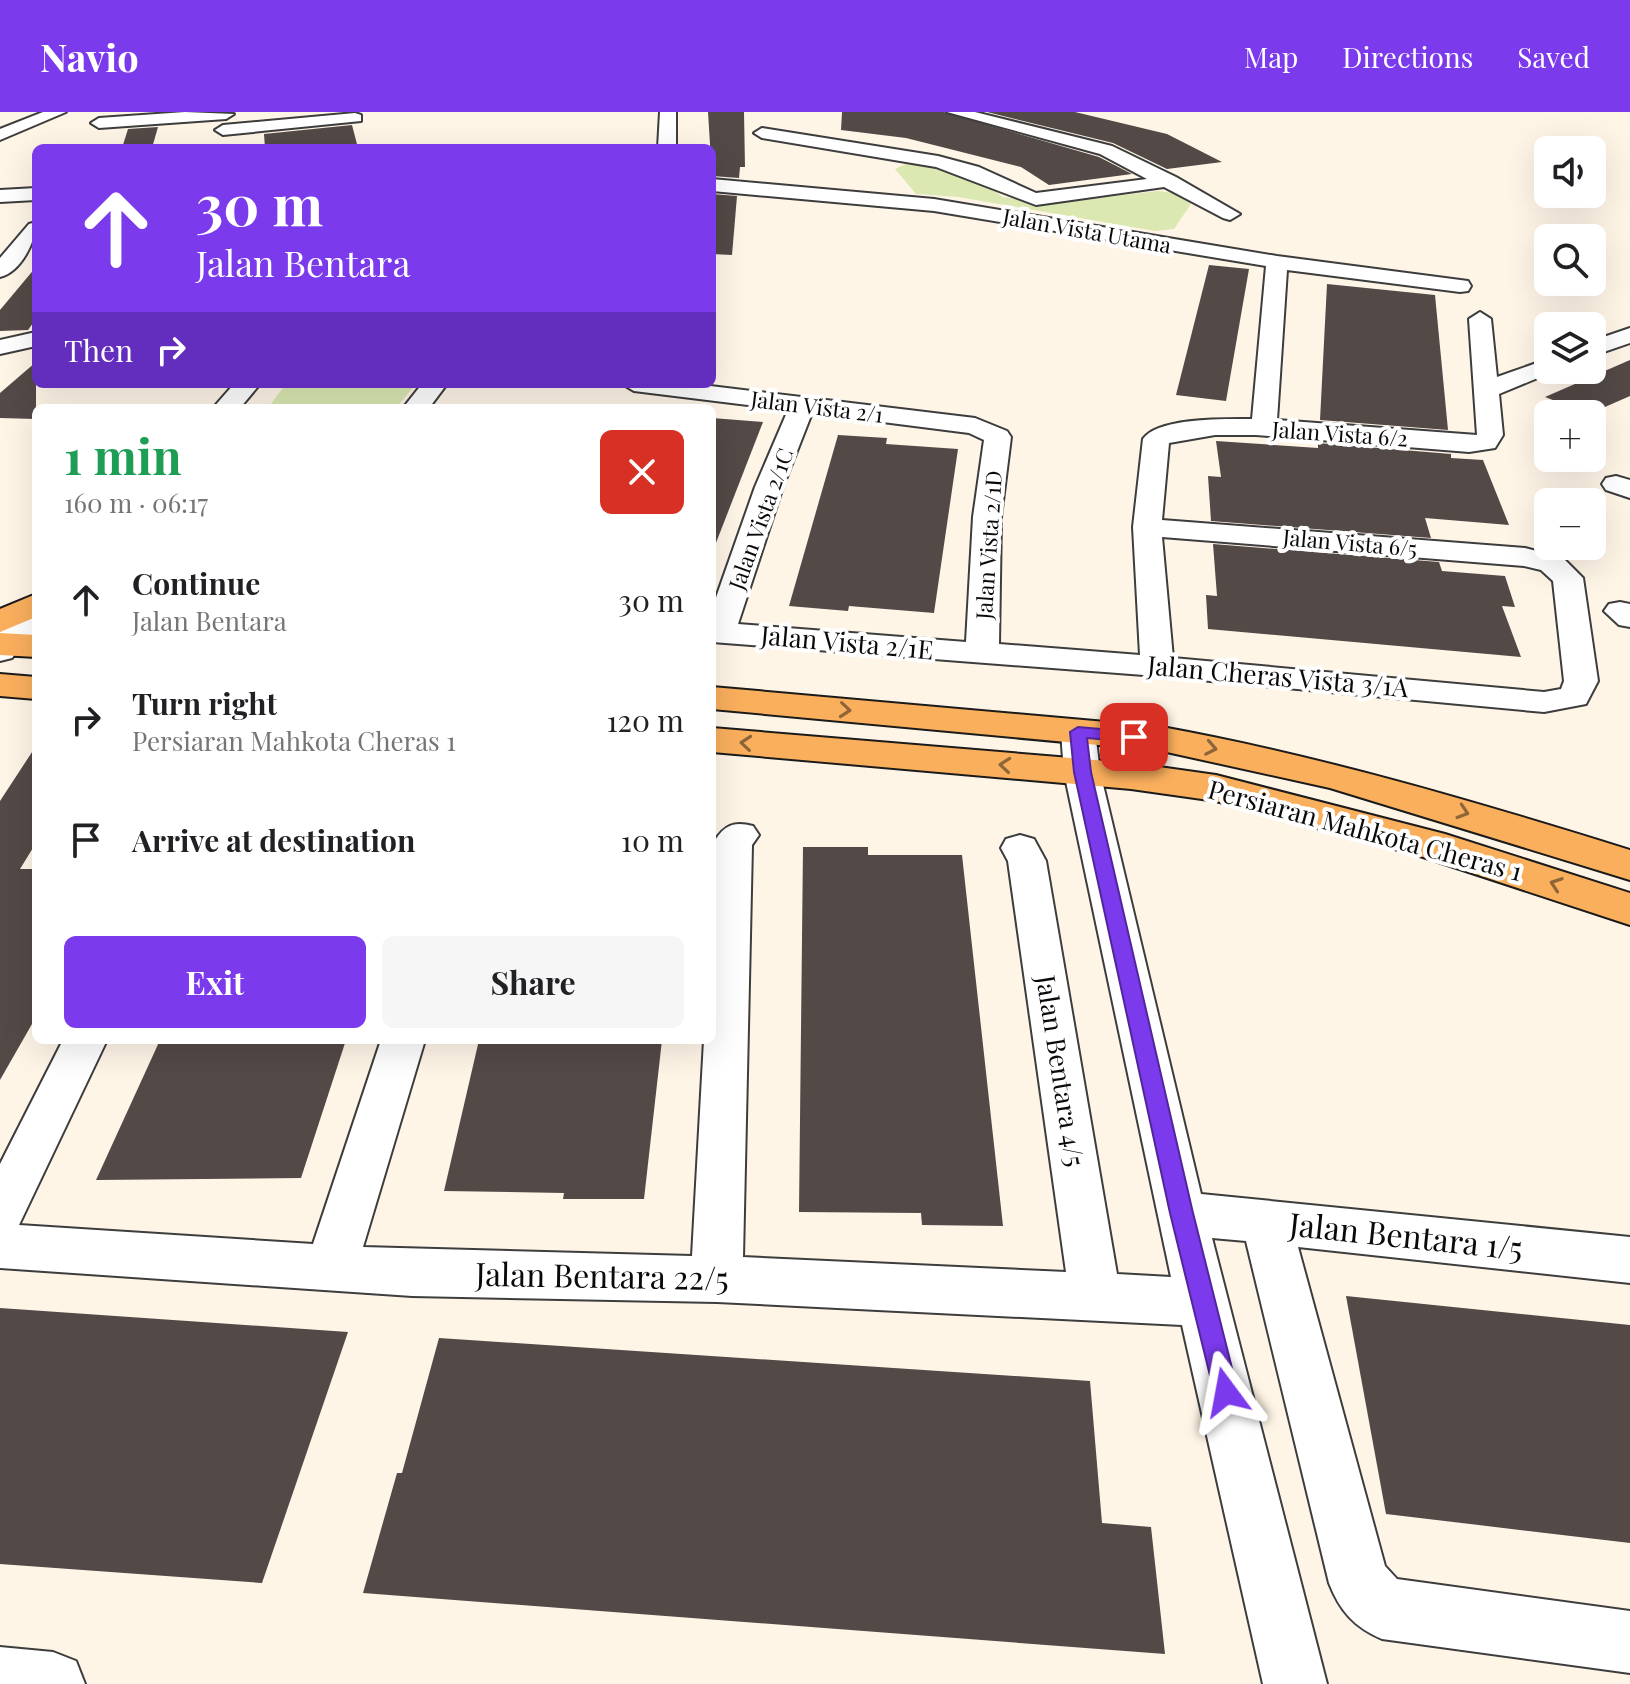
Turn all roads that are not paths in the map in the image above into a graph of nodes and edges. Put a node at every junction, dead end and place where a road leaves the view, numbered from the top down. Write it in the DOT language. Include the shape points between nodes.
graph roads {
  1 [pos="58,112"];
  2 [pos="668,112"];
  3 [pos="955,112"];
  4 [pos="355,118"];
  5 [pos="99,123"];
  6 [pos="224,126"];
  7 [pos="762,133"];
  8 [pos="0,135"];
  9 [pos="667,144"];
  10 [pos="1170,181"];
  11 [pos="716,185"];
  12 [pos="32,194"];
  13 [pos="0,196"];
  14 [pos="1199,212"];
  15 [pos="32,233"];
  16 [pos="1161,244"];
  17 [pos="1186,248"];
  18 [pos="1277,262"];
  19 [pos="0,271"];
  20 [pos="1460,286"];
  21 [pos="1480,319"];
  22 [pos="1629,335"];
  23 [pos="32,340"];
  24 [pos="1606,344"];
  25 [pos="0,347"];
  26 [pos="1534,371"];
  27 [pos="244,388"];
  28 [pos="432,388"];
  29 [pos="627,389"];
  30 [pos="1486,390"];
  31 [pos="230,404"];
  32 [pos="419,404"];
  33 [pos="803,405"];
  34 [pos="1264,429"];
  35 [pos="998,437"];
  36 [pos="1147,527"];
  37 [pos="32,609"];
  38 [pos="32,615"];
  39 [pos="716,632"];
  40 [pos="8,641"];
  41 [pos="982,654"];
  42 [pos="1157,666"];
  43 [pos="0,685"];
  44 [pos="32,688"];
  45 [pos="1574,697"];
  46 [pos="716,698"];
  47 [pos="1078,732"];
  48 [pos="716,740"];
  49 [pos="1082,772"];
  50 [pos="740,835"];
  51 [pos="1020,848"];
  52 [pos="1630,865"];
  53 [pos="1630,909"];
  54 [pos="83,1044"];
  55 [pos="402,1044"];
  56 [pos="0,1213"];
  57 [pos="1181,1213"];
  58 [pos="1266,1222"];
  59 [pos="0,1246"];
  60 [pos="1630,1260"];
  61 [pos="332,1265"];
  62 [pos="717,1279"];
  63 [pos="1095,1296"];
  64 [pos="1205,1302"];
  65 [pos="1630,1642"];
  66 [pos="0,1679"];
  67 [pos="53,1684"];
  68 [pos="1295,1684"];
  1 -- 8 [label="street"];
  2 -- 9 [label="street"];
  3 -- 10 [label="street" via="1106,150"];
  4 -- 6 [label="street"];
  5 -- 6 [label="street"];
  7 -- 10 [label="street" via="887,149 983,174 1036,199"];
  10 -- 14 [label="street"];
  11 -- 16 [label="street, Jalan Vista Utama" via="934,205"];
  12 -- 13 [label="street"];
  14 -- 16 [label="street"];
  14 -- 17 [label="street" via="1204,220 1226,219"];
  15 -- 19 [label="street"];
  16 -- 17 [label="street, Jalan Vista Utama"];
  17 -- 18 [label="street, Jalan Vista Utama"];
  18 -- 20 [label="street, Jalan Vista Utama"];
  18 -- 34 [label="street"];
  21 -- 30 [label="street"];
  22 -- 24 [label="street"];
  23 -- 25 [label="street"];
  26 -- 30 [label="street"];
  27 -- 31 [label="street"];
  28 -- 32 [label="street"];
  29 -- 33 [label="street, Jalan Vista 2/1"];
  30 -- 34 [label="street, Jalan Vista 6/2" via="1486,442"];
  33 -- 35 [label="street, Jalan Vista 2/1" via="975,426"];
  33 -- 39 [label="street, Jalan Vista 2/1C"];
  34 -- 36 [label="street, Jalan Vista 6/2" via="1195,426 1156,439"];
  35 -- 41 [label="street, Jalan Vista 2/1D" via="987,517"];
  36 -- 42 [label="street"];
  36 -- 45 [label="street, Jalan Vista 6/5" via="1525,557 1552,564 1568,578 1581,681"];
  37 -- 40 [label="main road"];
  38 -- 40 [label="street"];
  39 -- 41 [label="street, Jalan Vista 2/1E"];
  41 -- 42 [label="street, Jalan Cheras Vista 3/1A"];
  42 -- 45 [label="street, Jalan Cheras Vista 3/1A" via="1544,702"];
  43 -- 44 [label="main road"];
  46 -- 47 [label="main road, Persiaran Mahkota Cheras 1, one-way"];
  47 -- 49 [label="street"];
  47 -- 52 [label="main road, Persiaran Mahkota Cheras 1, one-way" via="1191,744 1311,770"];
  49 -- 48 [label="main road, Persiaran Mahkota Cheras 1, one-way"];
  53 -- 49 [label="main road, Persiaran Mahkota Cheras 1, one-way" via="1294,806 1216,788"];
  49 -- 57 [label="street"];
  50 -- 62 [label="street" via="733,842"];
  51 -- 63 [label="street, Jalan Bentara 4/5" via="1027,861"];
  54 -- 56 [label="street"];
  55 -- 61 [label="street"];
  57 -- 58 [label="street, Jalan Bentara 1/5"];
  57 -- 64 [label="street"];
  58 -- 60 [label="street, Jalan Bentara 1/5"];
  58 -- 65 [label="street" via="1359,1583 1382,1608"];
  59 -- 61 [label="street, Jalan Bentara 22/5"];
  61 -- 62 [label="street, Jalan Bentara 22/5" via="412,1273"];
  62 -- 63 [label="street, Jalan Bentara 22/5"];
  63 -- 64 [label="street, Jalan Bentara 22/5"];
  64 -- 68 [label="street"];
  66 -- 67 [label="street"];
}
